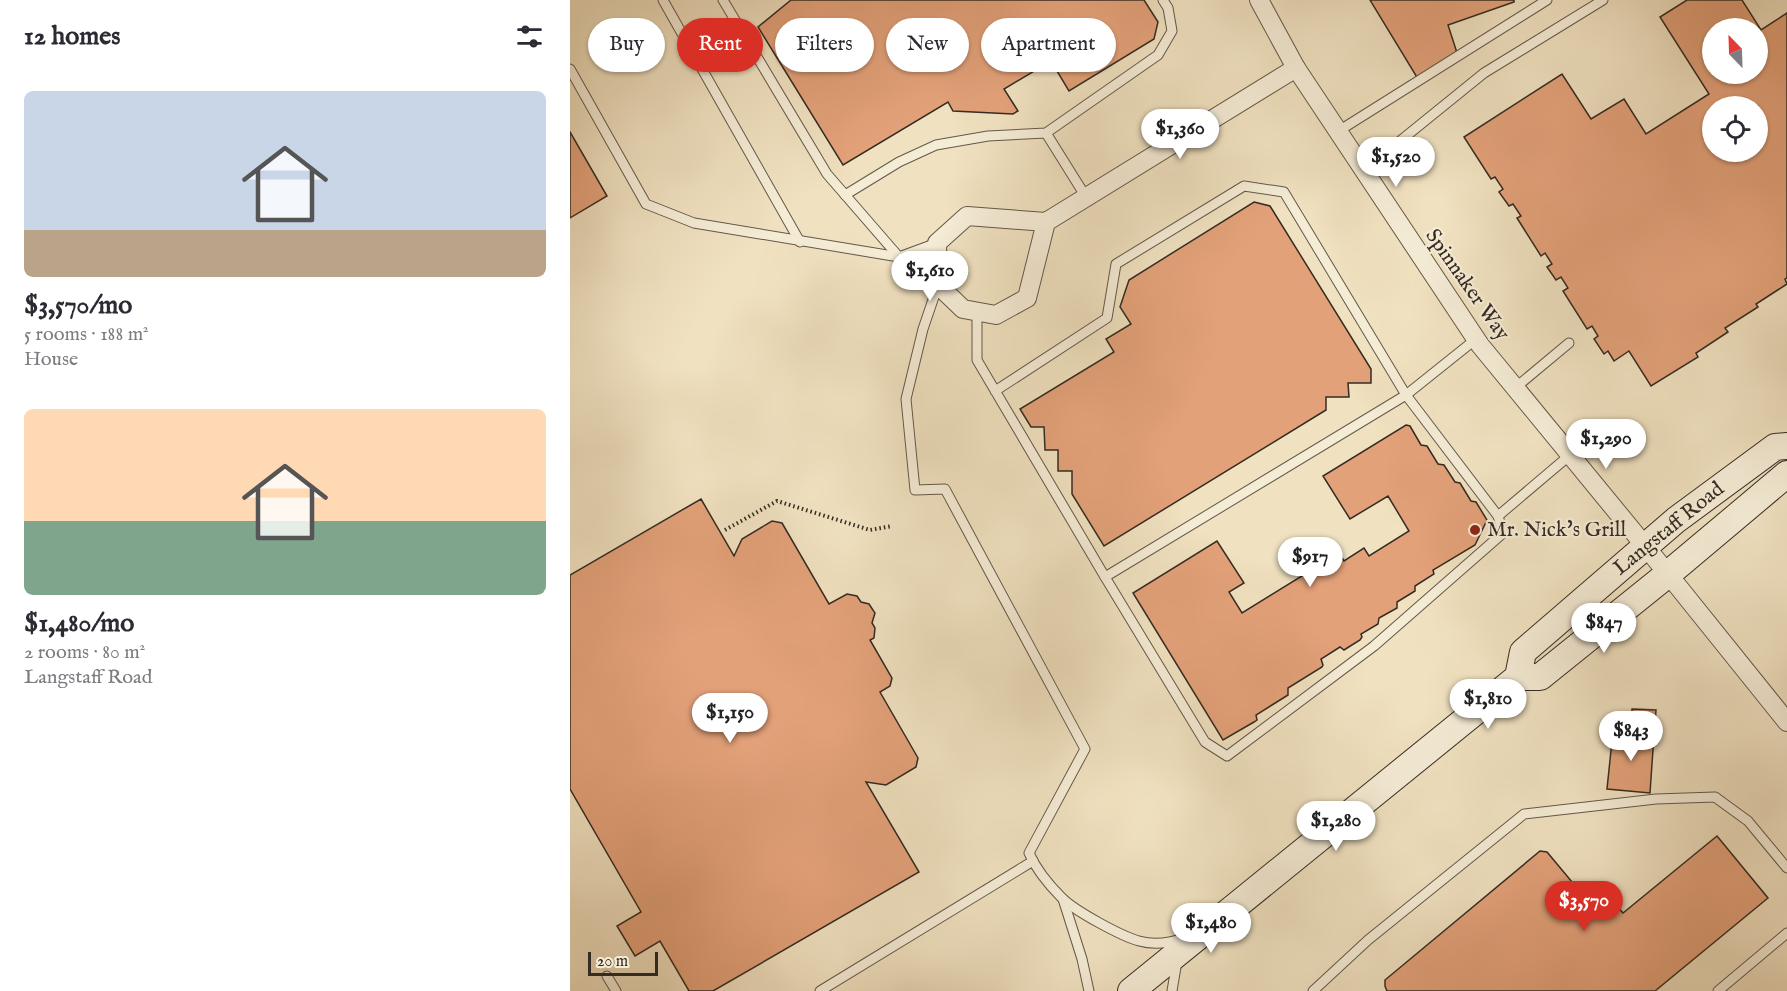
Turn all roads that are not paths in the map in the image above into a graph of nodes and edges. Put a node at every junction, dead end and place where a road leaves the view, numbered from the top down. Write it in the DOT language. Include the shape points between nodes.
graph roads {
  1 [pos="663,0"];
  2 [pos="723,0"];
  3 [pos="1163,0"];
  4 [pos="1259,0"];
  5 [pos="1547,0"];
  6 [pos="1603,0"];
  7 [pos="1296,68"];
  8 [pos="570,69"];
  9 [pos="1337,132"];
  10 [pos="1046,133"];
  11 [pos="1363,171"];
  12 [pos="845,195"];
  13 [pos="1086,197"];
  14 [pos="1046,222"];
  15 [pos="800,242"];
  16 [pos="937,243"];
  17 [pos="899,257"];
  18 [pos="938,285"];
  19 [pos="976,311"];
  20 [pos="1476,339"];
  21 [pos="1569,343"];
  22 [pos="1515,388"];
  23 [pos="995,391"];
  24 [pos="1406,395"];
  25 [pos="1787,446"];
  26 [pos="1570,455"];
  27 [pos="1787,474"];
  28 [pos="1497,516"];
  29 [pos="1645,545"];
  30 [pos="1668,574"];
  31 [pos="1104,577"];
  32 [pos="1518,677"];
  33 [pos="1787,722"];
  34 [pos="1033,861"];
  35 [pos="1787,868"];
  36 [pos="1063,899"];
  37 [pos="1215,922"];
  38 [pos="1787,933"];
  39 [pos="1179,953"];
  40 [pos="607,976"];
  41 [pos="616,991"];
  42 [pos="820,991"];
  43 [pos="1089,991"];
  44 [pos="1131,991"];
  45 [pos="1172,991"];
  46 [pos="1313,991"];
  47 [pos="1718,991"];
  1 -- 15 [label="lane"];
  2 -- 12 [label="lane" via="827,174"];
  3 -- 10 [label="lane" via="1172,31 1158,56"];
  4 -- 7 [label="street, Spinnaker Way"];
  5 -- 9 [label="lane"];
  6 -- 11 [label="lane" via="1484,73"];
  7 -- 9 [label="street, Spinnaker Way"];
  7 -- 13 [label="street"];
  8 -- 15 [label="lane" via="646,204 694,223"];
  9 -- 11 [label="street, Spinnaker Way"];
  10 -- 12 [label="lane" via="988,135 936,145"];
  10 -- 13 [label="lane"];
  11 -- 20 [label="street, Spinnaker Way"];
  12 -- 17 [label="lane"];
  13 -- 14 [label="street"];
  14 -- 16 [label="street" via="967,216"];
  14 -- 19 [label="street" via="1027,298 996,315"];
  15 -- 17 [label="lane"];
  16 -- 17 [label="lane"];
  16 -- 18 [label="street"];
  18 -- 19 [label="street" via="963,309"];
  18 -- 34 [label="lane" via="906,399 915,490 945,489 1085,749 1029,853"];
  19 -- 23 [label="lane" via="977,360"];
  20 -- 22 [label="street, Spinnaker Way"];
  20 -- 24 [label="lane"];
  21 -- 22 [label="lane"];
  22 -- 26 [label="street, Spinnaker Way"];
  23 -- 24 [label="lane" via="1107,318 1116,264 1244,186 1284,192"];
  23 -- 31 [label="lane"];
  24 -- 28 [label="lane"];
  24 -- 31 [label="lane"];
  25 -- 29 [label="main road, Langstaff Road" via="1775,447"];
  26 -- 28 [label="lane"];
  26 -- 29 [label="street, Spinnaker Way"];
  27 -- 30 [label="main road, Langstaff Road"];
  28 -- 31 [label="lane" via="1503,533 1374,646 1227,756 1205,742"];
  29 -- 30 [label="street, Spinnaker Way"];
  29 -- 32 [label="main road, Langstaff Road" via="1523,652"];
  30 -- 32 [label="main road, Langstaff Road" via="1540,677"];
  30 -- 33 [label="street, Spinnaker Way"];
  32 -- 37 [label="main road, Langstaff Road"];
  34 -- 36 [label="lane"];
  34 -- 42 [label="lane"];
  35 -- 46 [label="lane" via="1748,820 1715,797 1656,799 1524,814 1368,940"];
  36 -- 37 [label="lane" via="1139,941 1162,943 1182,939"];
  36 -- 43 [label="lane"];
  37 -- 39 [label="main road, Langstaff Road"];
  38 -- 47 [label="lane"];
  39 -- 44 [label="main road, Langstaff Road"];
  39 -- 45 [label="lane"];
  40 -- 41 [label="lane"];
}
